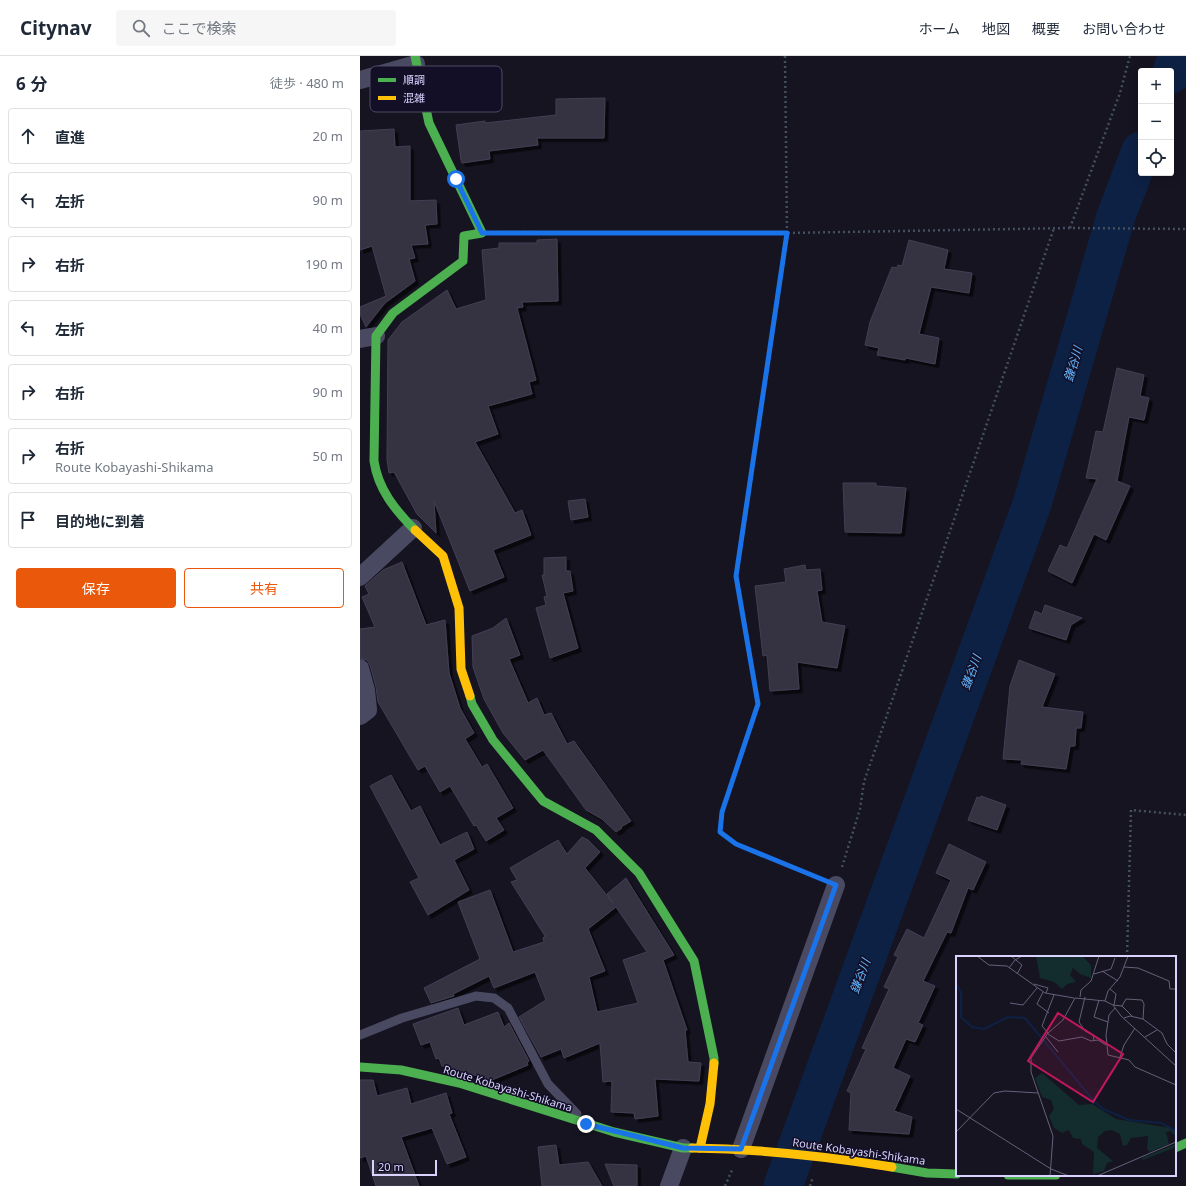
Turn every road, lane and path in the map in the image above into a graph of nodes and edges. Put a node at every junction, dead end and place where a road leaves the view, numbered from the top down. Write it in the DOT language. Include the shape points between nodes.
graph roads {
  1 [pos="785,56"];
  2 [pos="1130,56"];
  3 [pos="415,60"];
  4 [pos="398,66"];
  5 [pos="370,76"];
  6 [pos="360,80"];
  7 [pos="427,112"];
  8 [pos="1054,228"];
  9 [pos="1070,228"];
  10 [pos="1186,229"];
  11 [pos="482,233"];
  12 [pos="787,233"];
  13 [pos="368,338"];
  14 [pos="413,528"];
  15 [pos="360,577"];
  16 [pos="360,668"];
  17 [pos="360,716"];
  18 [pos="1186,815"];
  19 [pos="836,885"];
  20 [pos="1127,956"];
  21 [pos="360,1035"];
  22 [pos="360,1067"];
  23 [pos="586,1124"];
  24 [pos="1186,1143"];
  25 [pos="692,1148"];
  26 [pos="1176,1148"];
  27 [pos="746,1149"];
  28 [pos="956,1174"];
  29 [pos="669,1186"];
  1 -- 12 [label="path"];
  2 -- 9 [label="path" via="1118,101"];
  3 -- 4 [label="street"];
  5 -- 6 [label="street"];
  7 -- 11 [label="street" via="429,123"];
  8 -- 9 [label="path"];
  8 -- 12 [label="path"];
  8 -- 19 [label="path" via="864,782 860,809"];
  9 -- 10 [label="path"];
  11 -- 12 [label="path"];
  11 -- 13 [label="street" via="464,236 463,261 393,313"];
  12 -- 19 [label="path" via="736,576 758,704 722,812 720,832 736,844"];
  13 -- 14 [label="street" via="376,475 387,499"];
  14 -- 15 [label="street"];
  14 -- 25 [label="street" via="443,556 459,608 461,669 472,704 493,740 543,801 596,830 639,873 694,961 714,1058 710,1104"];
  16 -- 17 [label="street" via="368,710"];
  18 -- 20 [label="path" via="1131,810"];
  19 -- 27 [label="street"];
  21 -- 23 [label="lane" via="402,1018 476,996 494,998 508,1008 548,1084"];
  22 -- 23 [label="street, Route Kobayashi-Shikama" via="401,1070 459,1083"];
  23 -- 25 [label="street, Route Kobayashi-Shikama"];
  24 -- 26 [label="street"];
  25 -- 27 [label="street, Route Kobayashi-Shikama"];
  25 -- 29 [label="street"];
  27 -- 28 [label="street, Route Kobayashi-Shikama" via="812,1155 927,1173"];
}
